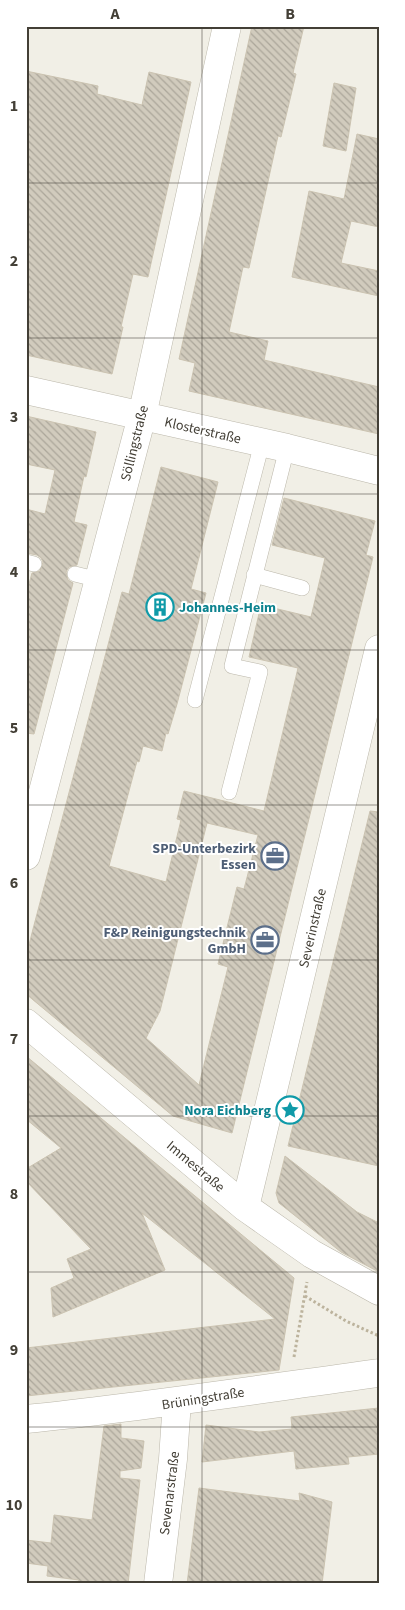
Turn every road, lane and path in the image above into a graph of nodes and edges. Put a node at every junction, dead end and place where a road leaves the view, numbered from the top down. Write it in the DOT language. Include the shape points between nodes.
graph roads {
  1 [pos="227,26"];
  2 [pos="26,390"];
  3 [pos="142,416"];
  4 [pos="275,446"];
  5 [pos="379,471"];
  6 [pos="254,575"];
  7 [pos="302,588"];
  8 [pos="379,650"];
  9 [pos="195,700"];
  10 [pos="229,792"];
  11 [pos="26,856"];
  12 [pos="26,1023"];
  13 [pos="245,1207"];
  14 [pos="312,1254"];
  15 [pos="379,1291"];
  16 [pos="305,1296"];
  17 [pos="379,1336"];
  18 [pos="296,1348"];
  19 [pos="379,1373"];
  20 [pos="177,1401"];
  21 [pos="26,1419"];
  22 [pos="158,1584"];
  1 -- 3 [label="street, Söllingstraße"];
  2 -- 3 [label="street, Klosterstraße"];
  3 -- 4 [label="street, Klosterstraße"];
  3 -- 11 [label="street, Söllingstraße" via="87,577"];
  4 -- 5 [label="street, Klosterstraße"];
  4 -- 6 [label="lane"];
  4 -- 9 [label="lane"];
  6 -- 7 [label="lane"];
  6 -- 10 [label="lane" via="232,666 260,672"];
  8 -- 13 [label="street, Severinstraße"];
  12 -- 13 [label="street, Immestraße"];
  13 -- 14 [label="street, Immestraße"];
  14 -- 15 [label="street, Immestraße"];
  14 -- 16 [label="path"];
  16 -- 17 [label="path"];
  16 -- 18 [label="path"];
  19 -- 20 [label="street, Brüningstraße"];
  20 -- 21 [label="street, Brüningstraße"];
  20 -- 22 [label="street, Sevenarstraße"];
}
